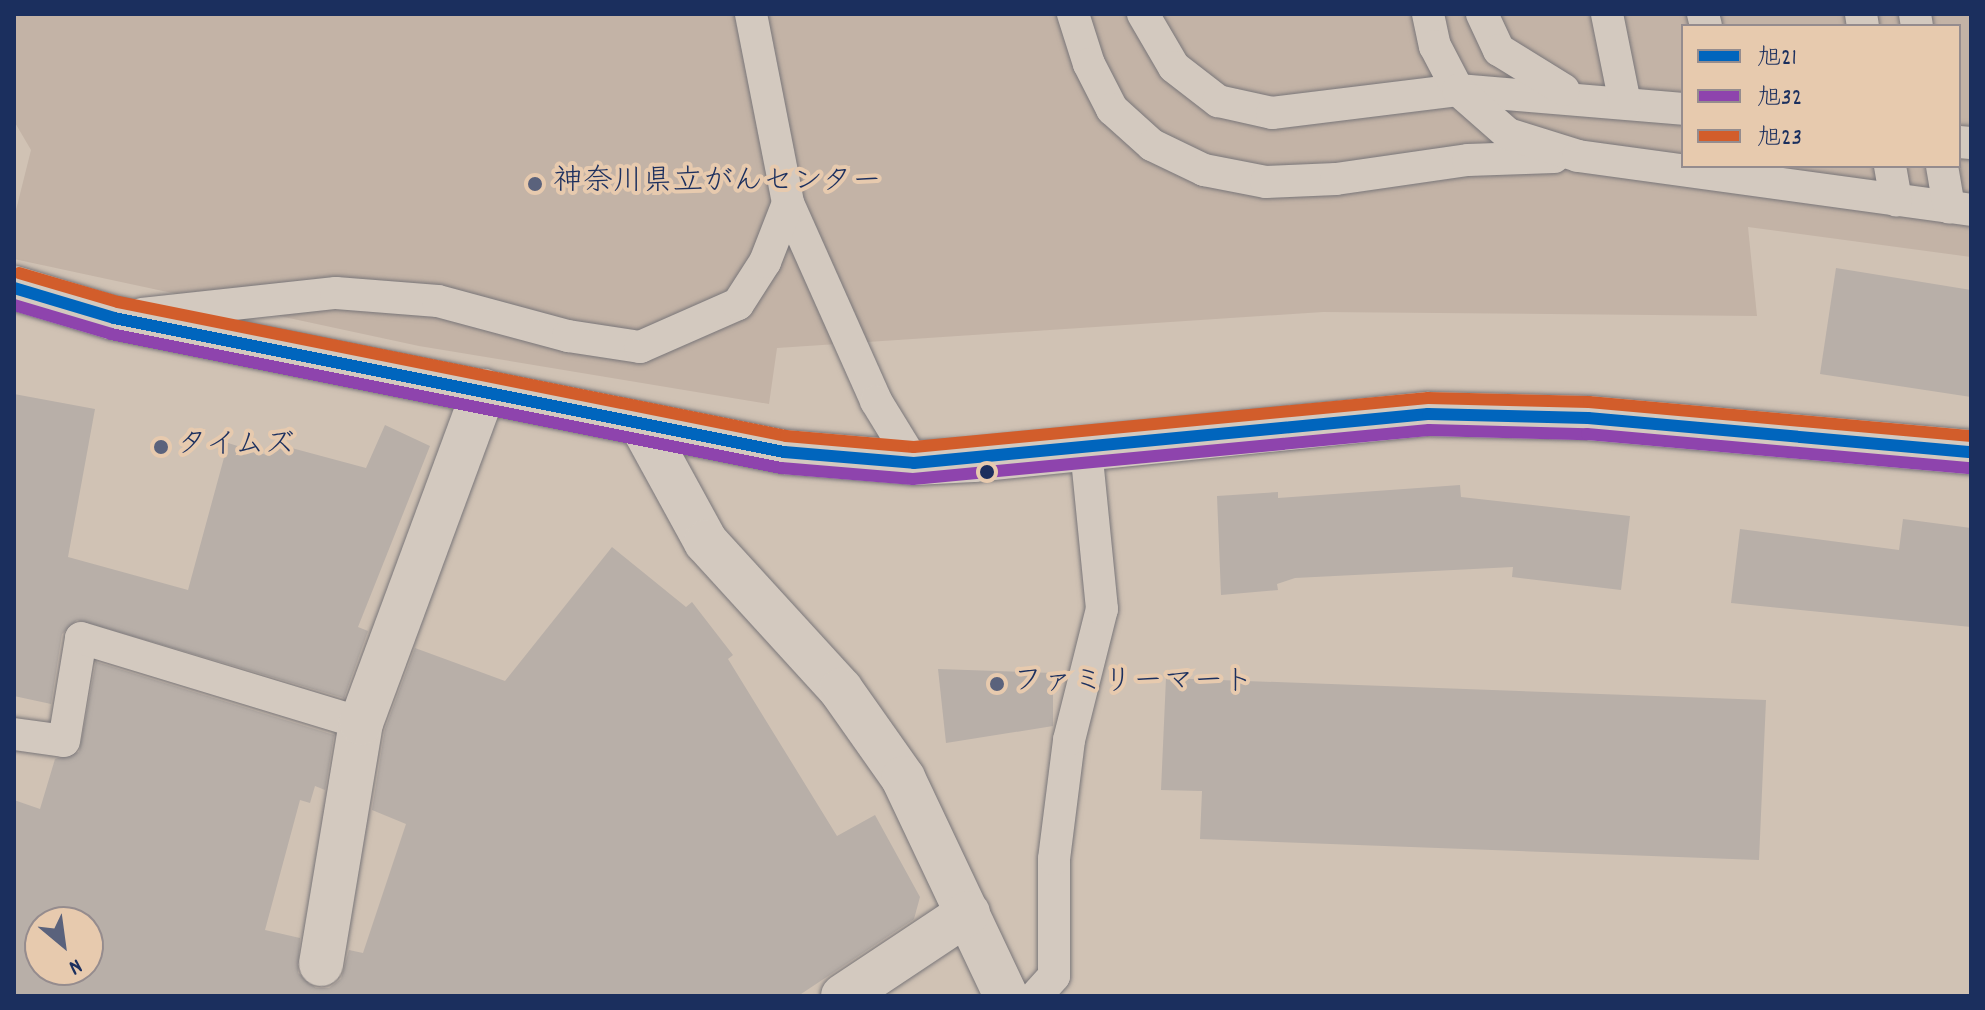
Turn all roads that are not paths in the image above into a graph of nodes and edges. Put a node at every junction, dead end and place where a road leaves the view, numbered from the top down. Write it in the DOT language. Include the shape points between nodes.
graph roads {
  1 [pos="751,14"];
  2 [pos="1073,14"];
  3 [pos="1143,14"];
  4 [pos="1428,14"];
  5 [pos="1482,14"];
  6 [pos="1607,14"];
  7 [pos="1458,90"];
  8 [pos="1582,98"];
  9 [pos="1625,103"];
  10 [pos="1681,109"];
  11 [pos="1578,156"];
  12 [pos="1890,168"];
  13 [pos="1943,168"];
  14 [pos="1896,200"];
  15 [pos="788,203"];
  16 [pos="1960,209"];
  17 [pos="14,288"];
  18 [pos="114,318"];
  19 [pos="484,391"];
  20 [pos="643,427"];
  21 [pos="1086,448"];
  22 [pos="1971,452"];
  23 [pos="914,463"];
  24 [pos="361,723"];
  25 [pos="14,734"];
  26 [pos="968,913"];
  27 [pos="321,964"];
  28 [pos="843,996"];
  29 [pos="1006,996"];
  30 [pos="1036,996"];
  1 -- 15 [label="lane"];
  2 -- 11 [label="lane" via="1089,64 1112,109 1152,145 1204,170 1266,182 1336,179 1468,160"];
  3 -- 7 [label="lane" via="1174,67 1218,101 1272,113"];
  4 -- 7 [label="lane" via="1435,46"];
  5 -- 8 [label="lane" via="1499,50 1538,79"];
  6 -- 9 [label="lane"];
  7 -- 8 [label="lane"];
  7 -- 11 [label="lane" via="1508,134"];
  8 -- 9 [label="lane"];
  9 -- 10 [label="lane"];
  11 -- 14 [label="lane"];
  12 -- 14 [label="lane"];
  13 -- 16 [label="lane"];
  14 -- 16 [label="lane"];
  15 -- 18 [label="lane" via="765,262 738,304 691,330 640,347 568,336 438,301 336,293"];
  15 -- 23 [label="lane" via="876,401"];
  17 -- 18 [label="street"];
  18 -- 19 [label="street"];
  19 -- 20 [label="street"];
  19 -- 24 [label="street"];
  20 -- 23 [label="street" via="784,452"];
  20 -- 26 [label="street" via="706,542 841,690 903,778"];
  21 -- 22 [label="street" via="1428,414 1588,418"];
  21 -- 23 [label="street"];
  21 -- 30 [label="lane" via="1102,609 1069,740 1054,859 1054,976"];
  24 -- 25 [label="lane" via="81,638 64,741"];
  24 -- 27 [label="street"];
  26 -- 28 [label="street"];
  26 -- 29 [label="street"];
}
